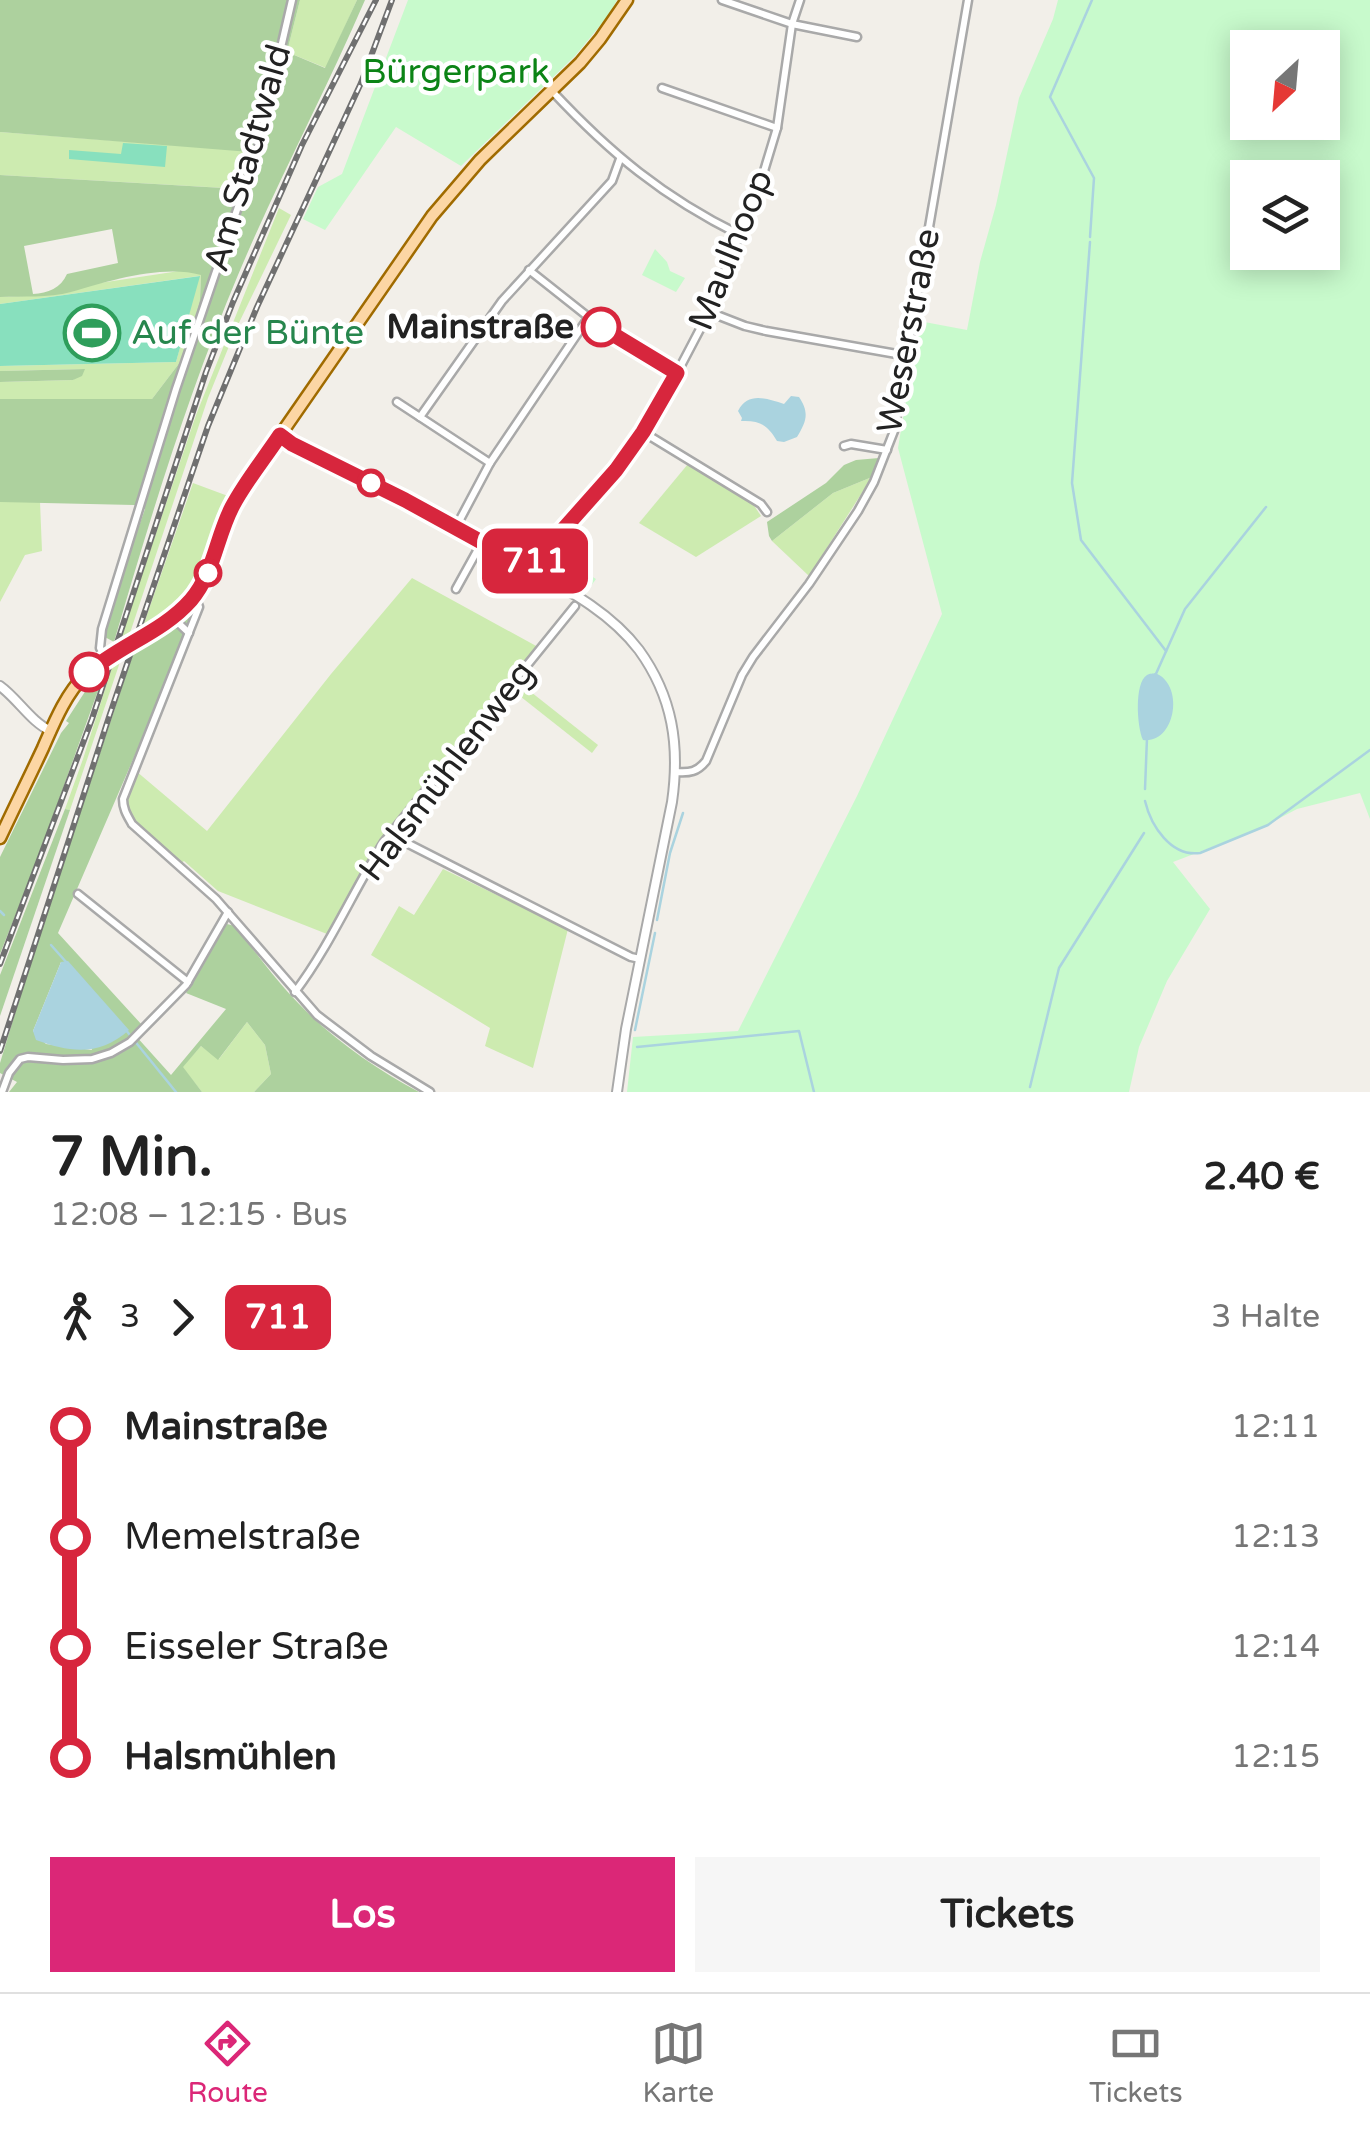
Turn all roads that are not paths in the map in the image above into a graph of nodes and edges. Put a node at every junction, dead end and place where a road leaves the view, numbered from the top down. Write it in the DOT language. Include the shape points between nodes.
graph roads {
  1 [pos="292,0"];
  2 [pos="627,0"];
  3 [pos="722,0"];
  4 [pos="800,0"];
  5 [pos="968,0"];
  6 [pos="792,24"];
  7 [pos="857,37"];
  8 [pos="662,88"];
  9 [pos="552,92"];
  10 [pos="777,128"];
  11 [pos="620,159"];
  12 [pos="740,234"];
  13 [pos="529,270"];
  14 [pos="709,312"];
  15 [pos="588,318"];
  16 [pos="908,356"];
  17 [pos="677,373"];
  18 [pos="397,402"];
  19 [pos="420,417"];
  20 [pos="643,432"];
  21 [pos="280,435"];
  22 [pos="844,446"];
  23 [pos="887,450"];
  24 [pos="490,463"];
  25 [pos="767,512"];
  26 [pos="456,527"];
  27 [pos="482,541"];
  28 [pos="529,568"];
  29 [pos="456,589"];
  30 [pos="195,596"];
  31 [pos="574,606"];
  32 [pos="172,617"];
  33 [pos="189,633"];
  34 [pos="106,658"];
  35 [pos="0,686"];
  36 [pos="50,732"];
  37 [pos="676,772"];
  38 [pos="390,835"];
  39 [pos="0,838"];
  40 [pos="78,894"];
  41 [pos="228,912"];
  42 [pos="640,959"];
  43 [pos="188,982"];
  44 [pos="296,992"];
  45 [pos="2,1092"];
  46 [pos="430,1092"];
  47 [pos="617,1092"];
  1 -- 34 [label="street, Am Stadtwald" via="256,151 102,628"];
  2 -- 9 [label="main road"];
  3 -- 6 [label="street"];
  4 -- 6 [label="street, Maulhoop"];
  5 -- 16 [label="street, Weserstraße"];
  6 -- 7 [label="street"];
  6 -- 10 [label="street, Maulhoop"];
  8 -- 10 [label="street"];
  9 -- 11 [label="street"];
  9 -- 21 [label="main road" via="441,204"];
  10 -- 12 [label="street, Maulhoop"];
  11 -- 12 [label="street" via="683,205"];
  11 -- 13 [label="street" via="612,181"];
  12 -- 14 [label="street, Maulhoop"];
  13 -- 15 [label="street"];
  13 -- 19 [label="street"];
  14 -- 16 [label="street" via="745,326"];
  14 -- 17 [label="street, Maulhoop"];
  15 -- 17 [label="street"];
  15 -- 24 [label="street"];
  16 -- 23 [label="street, Weserstraße"];
  17 -- 20 [label="street, Maulhoop"];
  18 -- 19 [label="street"];
  19 -- 24 [label="street"];
  20 -- 25 [label="street"];
  20 -- 28 [label="street, Maulhoop"];
  21 -- 26 [label="street"];
  21 -- 30 [label="main road" via="232,507"];
  22 -- 23 [label="street"];
  23 -- 37 [label="street, Weserstraße" via="858,511 742,675 706,761 692,772"];
  24 -- 26 [label="street"];
  26 -- 27 [label="street"];
  27 -- 28 [label="street"];
  27 -- 29 [label="street"];
  28 -- 37 [label="street" via="596,609 638,649 666,704"];
  30 -- 32 [label="main road"];
  30 -- 33 [label="street" via="199,607"];
  31 -- 38 [label="street, Halsmühlenweg"];
  32 -- 33 [label="street"];
  32 -- 34 [label="main road"];
  33 -- 41 [label="street" via="123,806 132,824"];
  34 -- 36 [label="main road" via="74,689"];
  35 -- 36 [label="street"];
  36 -- 39 [label="main road"];
  37 -- 42 [label="street"];
  38 -- 42 [label="street"];
  38 -- 44 [label="street, Halsmühlenweg"];
  40 -- 43 [label="street"];
  41 -- 43 [label="street"];
  41 -- 44 [label="street"];
  42 -- 47 [label="street"];
  43 -- 45 [label="street" via="130,1042 92,1058 20,1060"];
  44 -- 46 [label="street" via="343,1036"];
}
